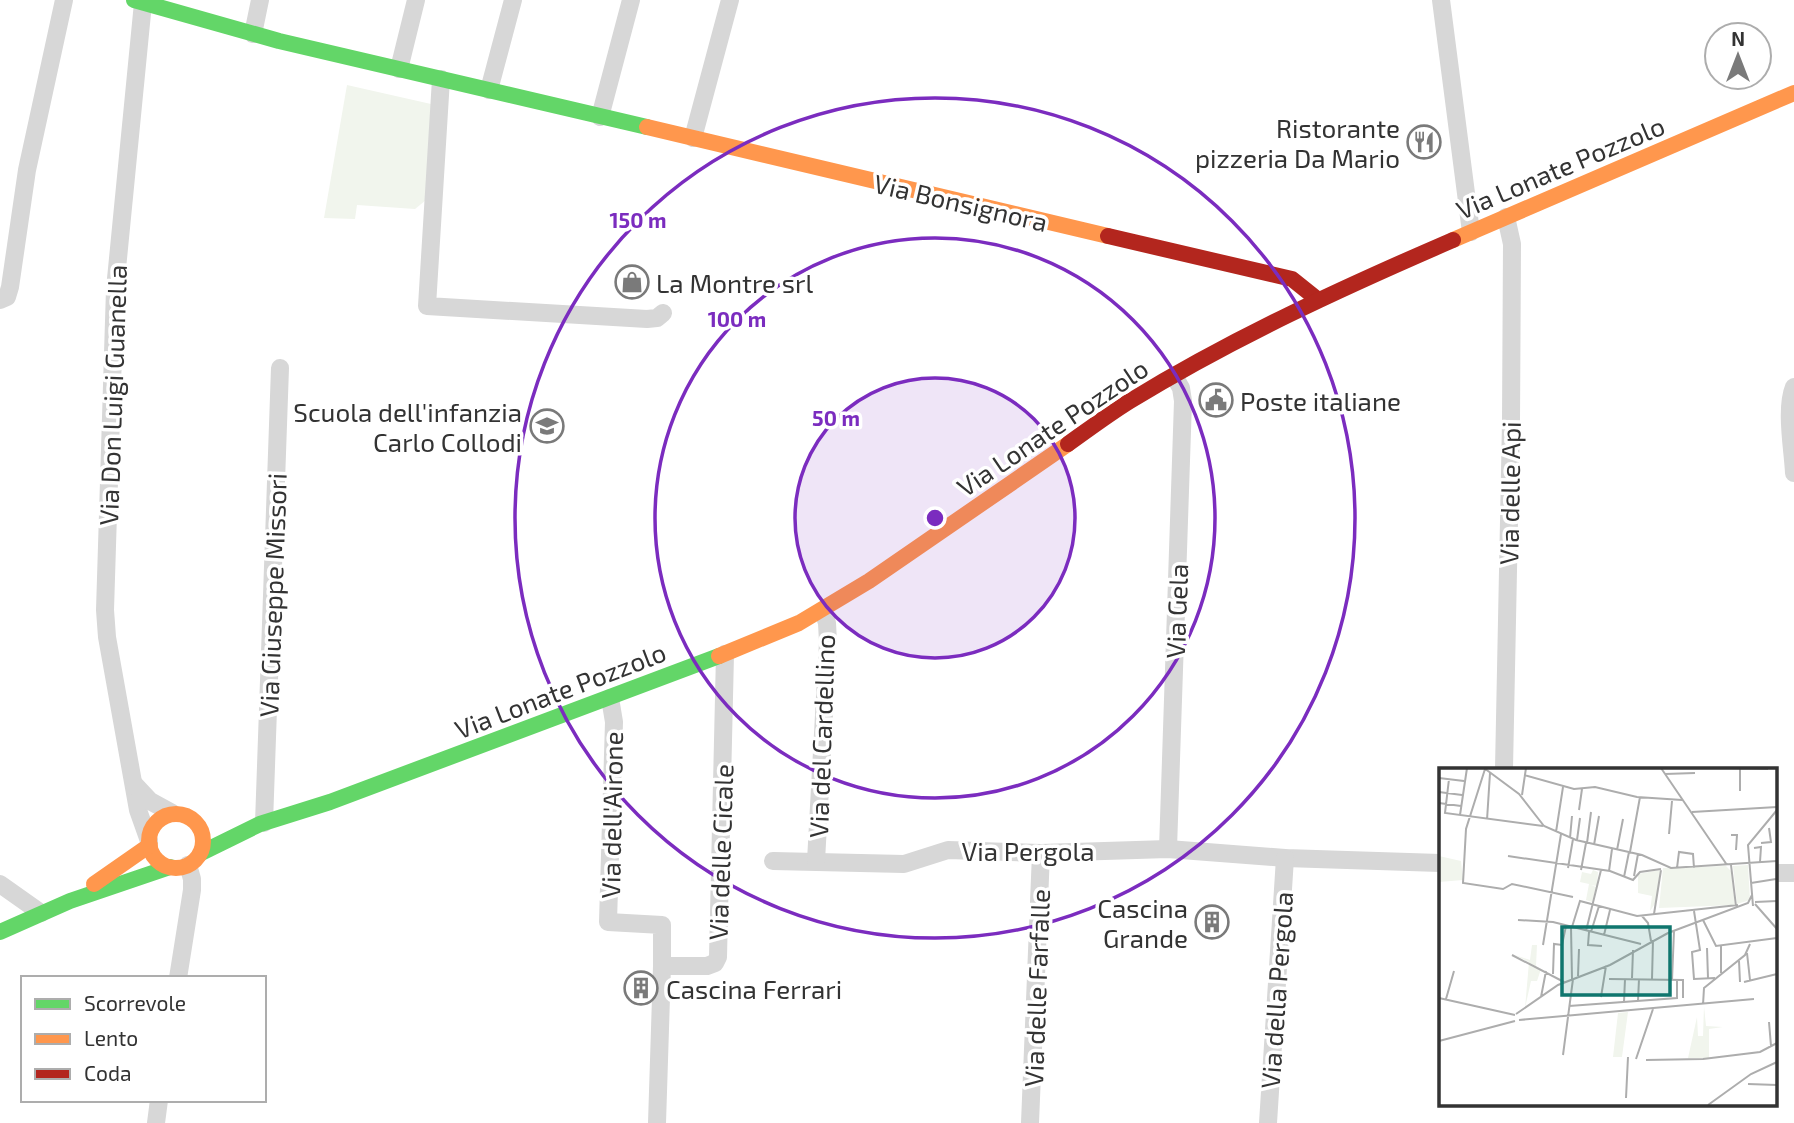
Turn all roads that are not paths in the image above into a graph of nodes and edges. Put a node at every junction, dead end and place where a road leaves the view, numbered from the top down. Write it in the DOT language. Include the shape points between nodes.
graph roads {
  1 [pos="64,0"];
  2 [pos="260,0"];
  3 [pos="416,0"];
  4 [pos="513,0"];
  5 [pos="631,0"];
  6 [pos="730,0"];
  7 [pos="1441,0"];
  8 [pos="139,1"];
  9 [pos="164,4"];
  10 [pos="253,34"];
  11 [pos="399,69"];
  12 [pos="441,79"];
  13 [pos="489,90"];
  14 [pos="1794,93"];
  15 [pos="600,117"];
  16 [pos="693,138"];
  17 [pos="1506,217"];
  18 [pos="1471,232"];
  19 [pos="1317,299"];
  20 [pos="0,300"];
  21 [pos="663,313"];
  22 [pos="280,368"];
  23 [pos="1174,376"];
  24 [pos="1794,387"];
  25 [pos="1794,473"];
  26 [pos="823,611"];
  27 [pos="724,654"];
  28 [pos="610,698"];
  29 [pos="1504,768"];
  30 [pos="135,785"];
  31 [pos="180,814"];
  32 [pos="262,823"];
  33 [pos="149,843"];
  34 [pos="1168,849"];
  35 [pos="1041,853"];
  36 [pos="1285,858"];
  37 [pos="773,861"];
  38 [pos="817,861"];
  39 [pos="186,862"];
  40 [pos="1439,863"];
  41 [pos="1776,873"];
  42 [pos="1794,873"];
  43 [pos="0,884"];
  44 [pos="70,901"];
  45 [pos="41,913"];
  46 [pos="0,932"];
  47 [pos="662,966"];
  48 [pos="178,976"];
  49 [pos="159,1102"];
  50 [pos="156,1123"];
  51 [pos="657,1123"];
  52 [pos="1030,1123"];
  53 [pos="1268,1123"];
  1 -- 20 [label="street" via="27,170 10,286"];
  2 -- 10 [label="street"];
  3 -- 11 [label="street"];
  4 -- 13 [label="street"];
  5 -- 15 [label="street"];
  6 -- 16 [label="street"];
  7 -- 18 [label="street"];
  8 -- 9 [label="street, Via Bonsignora"];
  8 -- 30 [label="street, Via Don Luigi Guanella" via="115,289 105,597 107,637"];
  9 -- 10 [label="street, Via Bonsignora"];
  10 -- 11 [label="street, Via Bonsignora"];
  11 -- 12 [label="street, Via Bonsignora"];
  12 -- 13 [label="street, Via Bonsignora"];
  12 -- 21 [label="street" via="427,306 646,319"];
  13 -- 15 [label="street, Via Bonsignora"];
  14 -- 17 [label="street, Via Lonate Pozzolo"];
  15 -- 16 [label="street, Via Bonsignora"];
  16 -- 19 [label="street, Via Bonsignora" via="1292,279"];
  17 -- 18 [label="street, Via Lonate Pozzolo"];
  17 -- 29 [label="street, Via delle Api" via="1512,244 1512,299"];
  18 -- 19 [label="street, Via Lonate Pozzolo"];
  19 -- 23 [label="street, Via Lonate Pozzolo"];
  22 -- 32 [label="street, Via Giuseppe Missori"];
  23 -- 26 [label="street, Via Lonate Pozzolo" via="1121,407"];
  23 -- 34 [label="street, Via Gela" via="1183,401"];
  24 -- 25 [label="street"];
  26 -- 27 [label="street, Via Lonate Pozzolo"];
  26 -- 38 [label="street, Via del Cardellino" via="828,642"];
  27 -- 28 [label="street, Via Lonate Pozzolo"];
  27 -- 47 [label="street, Via delle Cicale" via="718,957 707,966"];
  28 -- 32 [label="street, Via Lonate Pozzolo"];
  28 -- 47 [label="street, Via dell'Airone" via="614,722 608,922 663,925"];
  30 -- 31 [label="street" via="150,801"];
  30 -- 33 [label="street, Via Don Luigi Guanella"];
  31 -- 32 [label="street"];
  31 -- 33 [label="street" via="155,824"];
  31 -- 39 [label="street" via="200,827 203,835"];
  32 -- 39 [label="street, Via Lonate Pozzolo"];
  33 -- 39 [label="street" via="155,858"];
  33 -- 44 [label="street"];
  34 -- 35 [label="street, Via Pergola"];
  34 -- 36 [label="street, Via Pergola"];
  35 -- 38 [label="street, Via Pergola" via="948,850 904,864"];
  35 -- 52 [label="street, Via delle Farfalle"];
  36 -- 40 [label="street, Via Pergola"];
  36 -- 53 [label="street, Via della Pergola"];
  37 -- 38 [label="street, Via Pergola"];
  39 -- 44 [label="street, Via Lonate Pozzolo"];
  39 -- 48 [label="street" via="192,887"];
  41 -- 42 [label="street"];
  43 -- 45 [label="street"];
  44 -- 45 [label="street"];
  45 -- 46 [label="street"];
  47 -- 51 [label="street"];
  49 -- 50 [label="street"];
}
